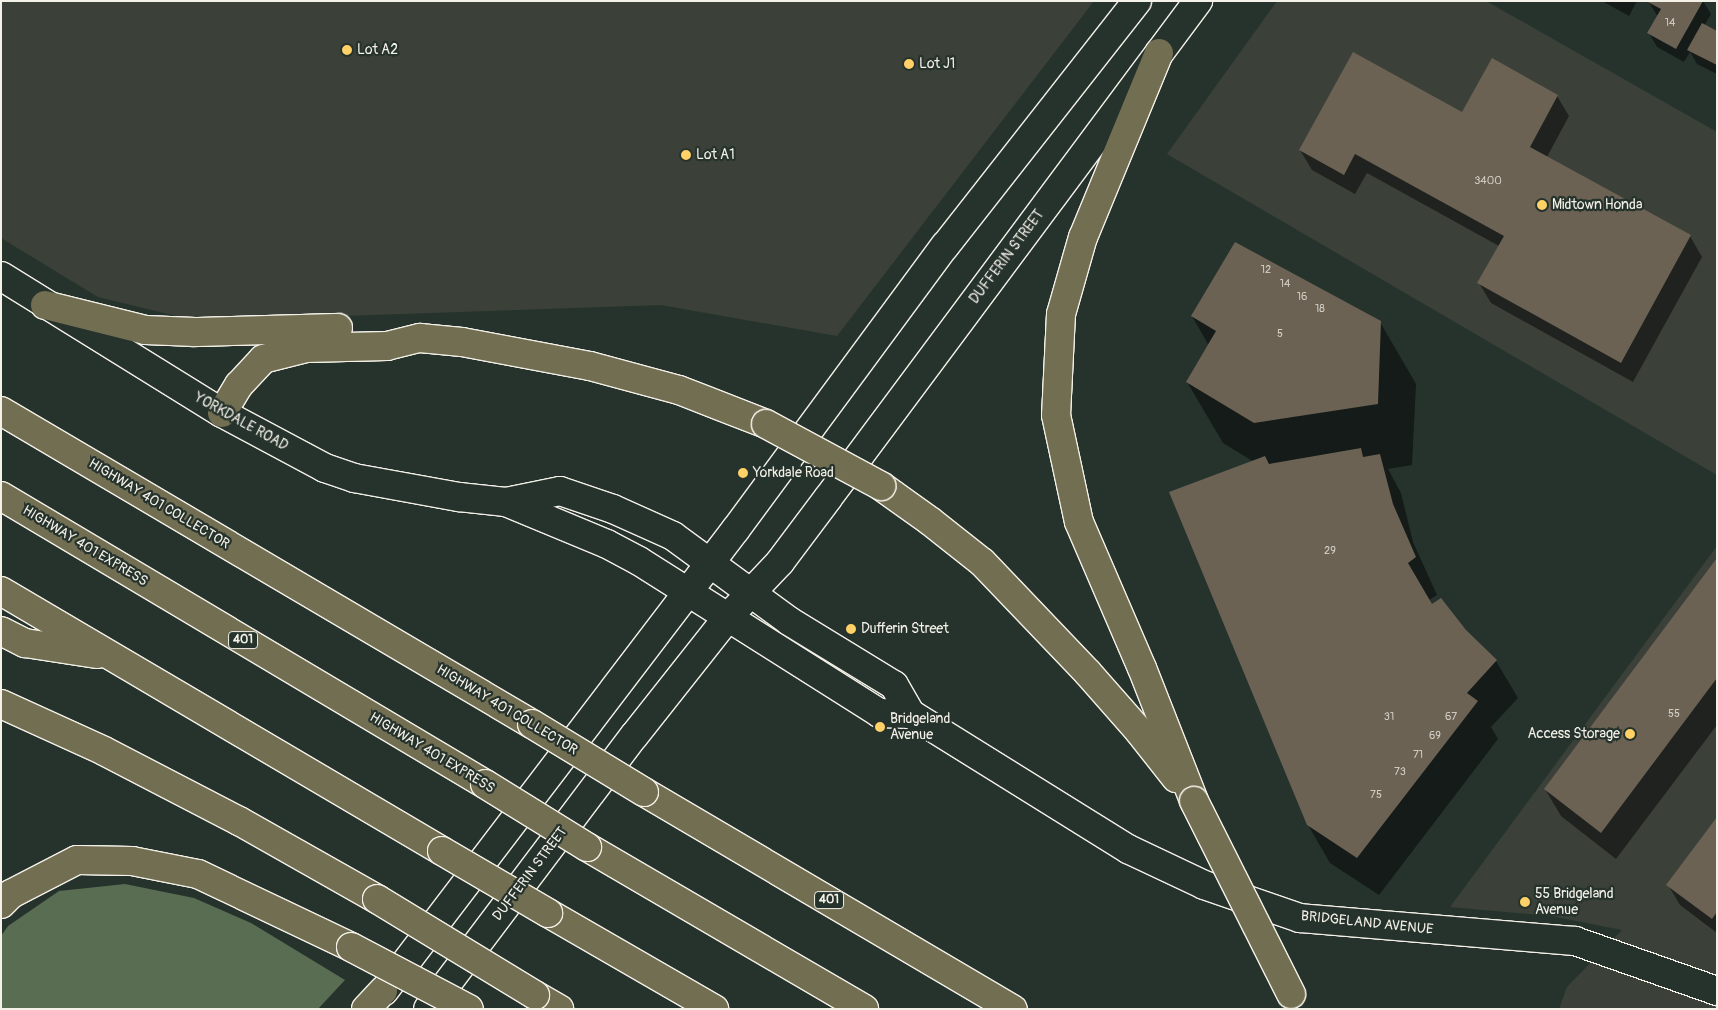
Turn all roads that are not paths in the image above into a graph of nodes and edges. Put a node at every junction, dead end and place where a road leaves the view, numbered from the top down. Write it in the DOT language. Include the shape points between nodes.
graph roads {
  1 [pos="1137,1"];
  2 [pos="1198,1"];
  3 [pos="1159,53"];
  4 [pos="1,276"];
  5 [pos="45,305"];
  6 [pos="420,338"];
  7 [pos="1,402"];
  8 [pos="1,411"];
  9 [pos="222,413"];
  10 [pos="89,462"];
  11 [pos="1,496"];
  12 [pos="506,502"];
  13 [pos="710,562"];
  14 [pos="1,591"];
  15 [pos="687,591"];
  16 [pos="751,593"];
  17 [pos="728,617"];
  18 [pos="1,631"];
  19 [pos="111,656"];
  20 [pos="1,704"];
  21 [pos="911,714"];
  22 [pos="1194,800"];
  23 [pos="1,904"];
  24 [pos="1717,991"];
  25 [pos="1296,1002"];
  26 [pos="374,1003"];
  27 [pos="428,1009"];
  28 [pos="469,1009"];
  29 [pos="559,1009"];
  30 [pos="714,1009"];
  31 [pos="864,1009"];
  32 [pos="1013,1009"];
  1 -- 13 [label="main road" via="945,246"];
  2 -- 3 [label="main road, DUFFERIN STREET"];
  3 -- 16 [label="main road, DUFFERIN STREET" via="780,562"];
  3 -- 22 [label="highway" via="1083,237 1061,314 1056,415 1079,522"];
  4 -- 5 [label="main road, YORKDALE ROAD"];
  5 -- 6 [label="highway" via="145,330 195,332 391,327"];
  5 -- 9 [label="main road, YORKDALE ROAD"];
  6 -- 9 [label="highway" via="387,346 306,348 263,359 239,385"];
  6 -- 22 [label="highway, bridge" via="481,345 590,366 679,390 766,424 881,486 989,569 1095,680"];
  7 -- 10 [label="highway"];
  8 -- 10 [label="highway, HIGHWAY 401 COLLECTOR / 401"];
  9 -- 12 [label="main road, YORKDALE ROAD" via="326,468 354,478"];
  10 -- 32 [label="highway, HIGHWAY 401 COLLECTOR / 401, bridge"];
  11 -- 31 [label="highway, HIGHWAY 401 EXPRESS / 401, bridge"];
  12 -- 13 [label="main road, YORKDALE ROAD" via="560,491 644,522 673,536"];
  12 -- 15 [label="main road, YORKDALE ROAD" via="627,553"];
  13 -- 15 [label="main road"];
  13 -- 16 [label="main road, YORKDALE ROAD"];
  14 -- 19 [label="highway"];
  15 -- 17 [label="main road, YORKDALE ROAD"];
  15 -- 26 [label="main road"];
  16 -- 17 [label="main road, DUFFERIN STREET"];
  16 -- 21 [label="main road, BRIDGELAND AVENUE" via="789,621 894,685"];
  17 -- 21 [label="main road" via="879,713"];
  17 -- 27 [label="main road, DUFFERIN STREET"];
  18 -- 19 [label="highway" via="25,643"];
  19 -- 30 [label="highway, bridge"];
  20 -- 29 [label="highway, bridge" via="147,772 239,821"];
  21 -- 24 [label="main road, BRIDGELAND AVENUE" via="1128,849 1204,885 1300,918 1575,941"];
  22 -- 25 [label="highway, bridge"];
  23 -- 28 [label="highway, bridge" via="11,894 77,860 132,861 198,874 351,947"];
}
